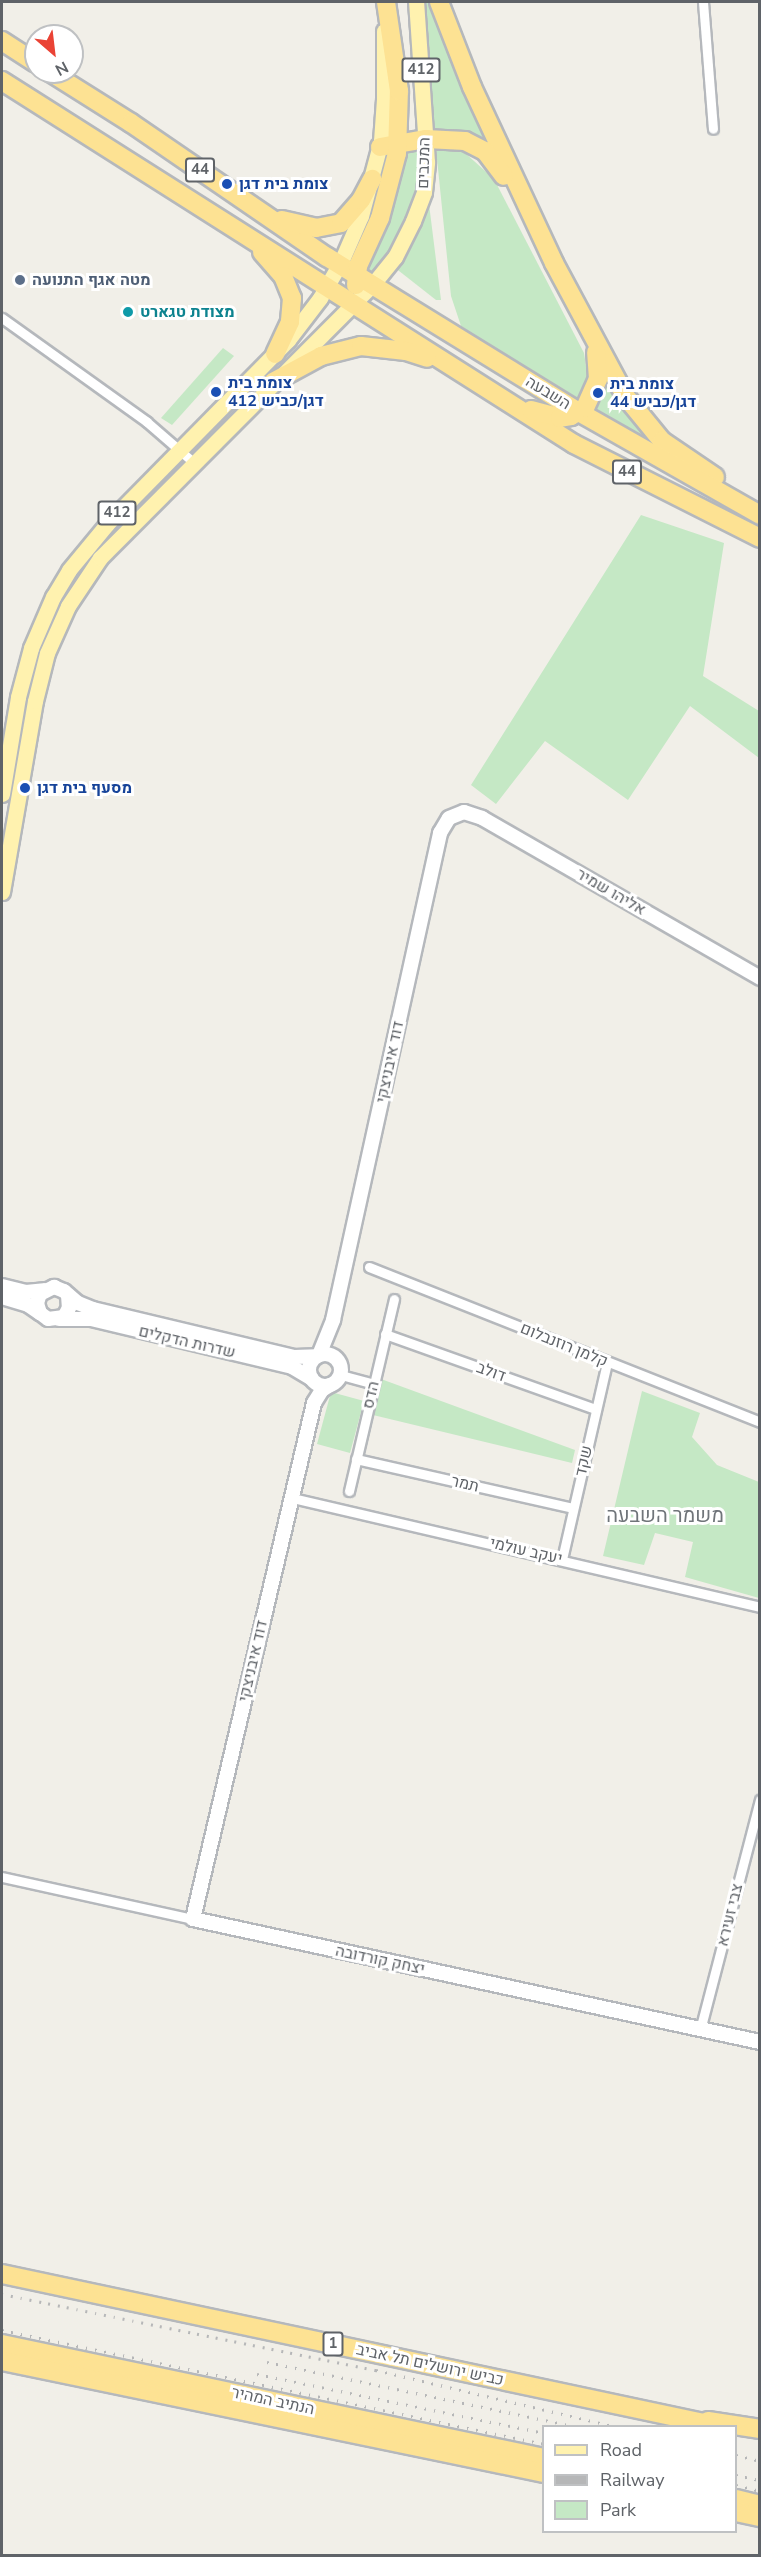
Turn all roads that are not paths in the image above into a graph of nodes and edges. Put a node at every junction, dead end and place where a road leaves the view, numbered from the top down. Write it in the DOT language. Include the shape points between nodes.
graph roads {
  1 [pos="385,2"];
  2 [pos="416,2"];
  3 [pos="439,2"];
  4 [pos="703,2"];
  5 [pos="2,41"];
  6 [pos="24,55"];
  7 [pos="2,81"];
  8 [pos="68,84"];
  9 [pos="713,129"];
  10 [pos="426,139"];
  11 [pos="398,142"];
  12 [pos="380,147"];
  13 [pos="372,179"];
  14 [pos="269,217"];
  15 [pos="247,236"];
  16 [pos="554,263"];
  17 [pos="340,264"];
  18 [pos="357,274"];
  19 [pos="373,284"];
  20 [pos="328,286"];
  21 [pos="355,304"];
  22 [pos="2,318"];
  23 [pos="593,338"];
  24 [pos="275,354"];
  25 [pos="449,365"];
  26 [pos="273,382"];
  27 [pos="499,398"];
  28 [pos="579,412"];
  29 [pos="180,451"];
  30 [pos="193,462"];
  31 [pos="759,504"];
  32 [pos="759,515"];
  33 [pos="759,538"];
  34 [pos="2,794"];
  35 [pos="460,813"];
  36 [pos="2,892"];
  37 [pos="759,978"];
  38 [pos="369,1267"];
  39 [pos="2,1286"];
  40 [pos="44,1290"];
  41 [pos="68,1295"];
  42 [pos="2,1297"];
  43 [pos="394,1299"];
  44 [pos="40,1313"];
  45 [pos="59,1319"];
  46 [pos="333,1320"];
  47 [pos="385,1334"];
  48 [pos="318,1355"];
  49 [pos="337,1359"];
  50 [pos="607,1363"];
  51 [pos="340,1375"];
  52 [pos="313,1380"];
  53 [pos="374,1384"];
  54 [pos="330,1385"];
  55 [pos="314,1403"];
  56 [pos="596,1409"];
  57 [pos="759,1422"];
  58 [pos="356,1460"];
  59 [pos="349,1491"];
  60 [pos="292,1498"];
  61 [pos="573,1508"];
  62 [pos="562,1559"];
  63 [pos="759,1607"];
  64 [pos="759,1800"];
  65 [pos="2,1877"];
  66 [pos="193,1919"];
  67 [pos="700,2030"];
  68 [pos="759,2042"];
  69 [pos="2,2274"];
  70 [pos="2,2344"];
  71 [pos="2,2362"];
  72 [pos="664,2415"];
  73 [pos="709,2425"];
  74 [pos="732,2425"];
  75 [pos="737,2426"];
  76 [pos="759,2429"];
  77 [pos="737,2430"];
  78 [pos="759,2435"];
  79 [pos="542,2458"];
  80 [pos="542,2473"];
  81 [pos="737,2500"];
  82 [pos="759,2505"];
  83 [pos="737,2512"];
  84 [pos="759,2517"];
  1 -- 11 [label="highway" via="399,91"];
  1 -- 12 [label="main road, 412"];
  2 -- 10 [label="main road, המכבים / 412"];
  3 -- 16 [label="highway" via="472,87"];
  4 -- 9 [label="street"];
  5 -- 6 [label="highway"];
  7 -- 15 [label="highway, 44"];
  8 -- 14 [label="highway, 44"];
  10 -- 11 [label="highway"];
  10 -- 16 [label="highway" via="465,141 493,159"];
  10 -- 19 [label="main road, המכבים / 412" via="426,178 419,206 395,257"];
  11 -- 12 [label="highway"];
  11 -- 18 [label="highway" via="387,197"];
  12 -- 13 [label="main road, 412"];
  13 -- 14 [label="highway" via="353,210 333,226 305,227"];
  13 -- 17 [label="main road, 412"];
  14 -- 17 [label="highway, 44"];
  15 -- 20 [label="highway, 44"];
  15 -- 24 [label="highway" via="291,291 290,322"];
  16 -- 23 [label="highway"];
  17 -- 18 [label="highway, השבעה / 44"];
  17 -- 20 [label="main road, 412"];
  18 -- 19 [label="highway, השבעה / 44"];
  18 -- 21 [label="highway"];
  19 -- 21 [label="main road, המכבים / 412"];
  19 -- 28 [label="highway, השבעה / 44"];
  20 -- 21 [label="highway, 44"];
  20 -- 24 [label="main road, 412"];
  21 -- 25 [label="highway, השבעה / 44"];
  21 -- 26 [label="main road, 412"];
  22 -- 29 [label="street" via="147,422"];
  23 -- 28 [label="highway" via="598,379 590,402"];
  23 -- 31 [label="highway" via="635,412 662,441"];
  24 -- 29 [label="main road, 412"];
  25 -- 26 [label="highway" via="406,351 361,346 321,356"];
  25 -- 27 [label="highway, השבעה / 44"];
  26 -- 30 [label="main road, 412"];
  27 -- 28 [label="highway" via="548,416"];
  27 -- 33 [label="highway, השבעה / 44" via="583,449"];
  28 -- 32 [label="highway, השבעה / 44"];
  29 -- 30 [label="street"];
  29 -- 34 [label="main road, 412" via="86,547 53,597 24,669"];
  30 -- 36 [label="main road, 412" via="100,558 56,630 35,700"];
  35 -- 37 [label="street, אליהו שמיר" via="482,818"];
  35 -- 46 [label="street, דוד איבניצקי" via="449,818 440,833"];
  38 -- 50 [label="street, קלמן רוזנבלום"];
  39 -- 40 [label="street" via="26,1292"];
  40 -- 41 [label="street" via="54,1287"];
  40 -- 44 [label="street" via="38,1298"];
  41 -- 45 [label="street" via="69,1308"];
  41 -- 48 [label="street, שדרות הדקלים" via="93,1309 294,1357"];
  42 -- 44 [label="street" via="17,1300"];
  43 -- 47 [label="street, הדס"];
  44 -- 45 [label="street" via="48,1319"];
  45 -- 52 [label="street, שדרות הדקלים" via="113,1324 292,1367"];
  46 -- 48 [label="street, דוד איבניצקי"];
  46 -- 49 [label="street, דוד איבניצקי"];
  47 -- 53 [label="street, הדס"];
  47 -- 56 [label="street, דולב"];
  48 -- 49 [label="street" via="326,1353"];
  48 -- 52 [label="street" via="309,1366"];
  49 -- 51 [label="street"];
  50 -- 56 [label="street, שקד"];
  50 -- 57 [label="street, קלמן רוזנבלום"];
  51 -- 53 [label="street"];
  51 -- 54 [label="street"];
  52 -- 54 [label="street"];
  52 -- 55 [label="street, דוד איבניצקי"];
  53 -- 58 [label="street, הדס"];
  54 -- 55 [label="street, דוד איבניצקי"];
  55 -- 60 [label="street, דוד איבניצקי"];
  56 -- 61 [label="street, שקד"];
  58 -- 59 [label="street, הדס"];
  58 -- 61 [label="street, תמר"];
  60 -- 62 [label="street, יעקב עולמי"];
  60 -- 66 [label="street, דוד איבניצקי"];
  61 -- 62 [label="street, שקד"];
  62 -- 63 [label="street, יעקב עולמי"];
  64 -- 67 [label="street, צבי זעירא"];
  65 -- 66 [label="street, יצחק קורדובה"];
  66 -- 67 [label="street, יצחק קורדובה"];
  67 -- 68 [label="street, יצחק קורדובה"];
  69 -- 72 [label="highway, כביש ירושלים תל אביב / 1"];
  70 -- 79 [label="highway, הנתיב המהיר"];
  71 -- 80 [label="highway"];
  72 -- 73 [label="highway, כביש ירושלים תל אביב / 1"];
  72 -- 74 [label="highway"];
  75 -- 76 [label="highway"];
  77 -- 78 [label="highway"];
  81 -- 82 [label="highway"];
  83 -- 84 [label="highway"];
}
